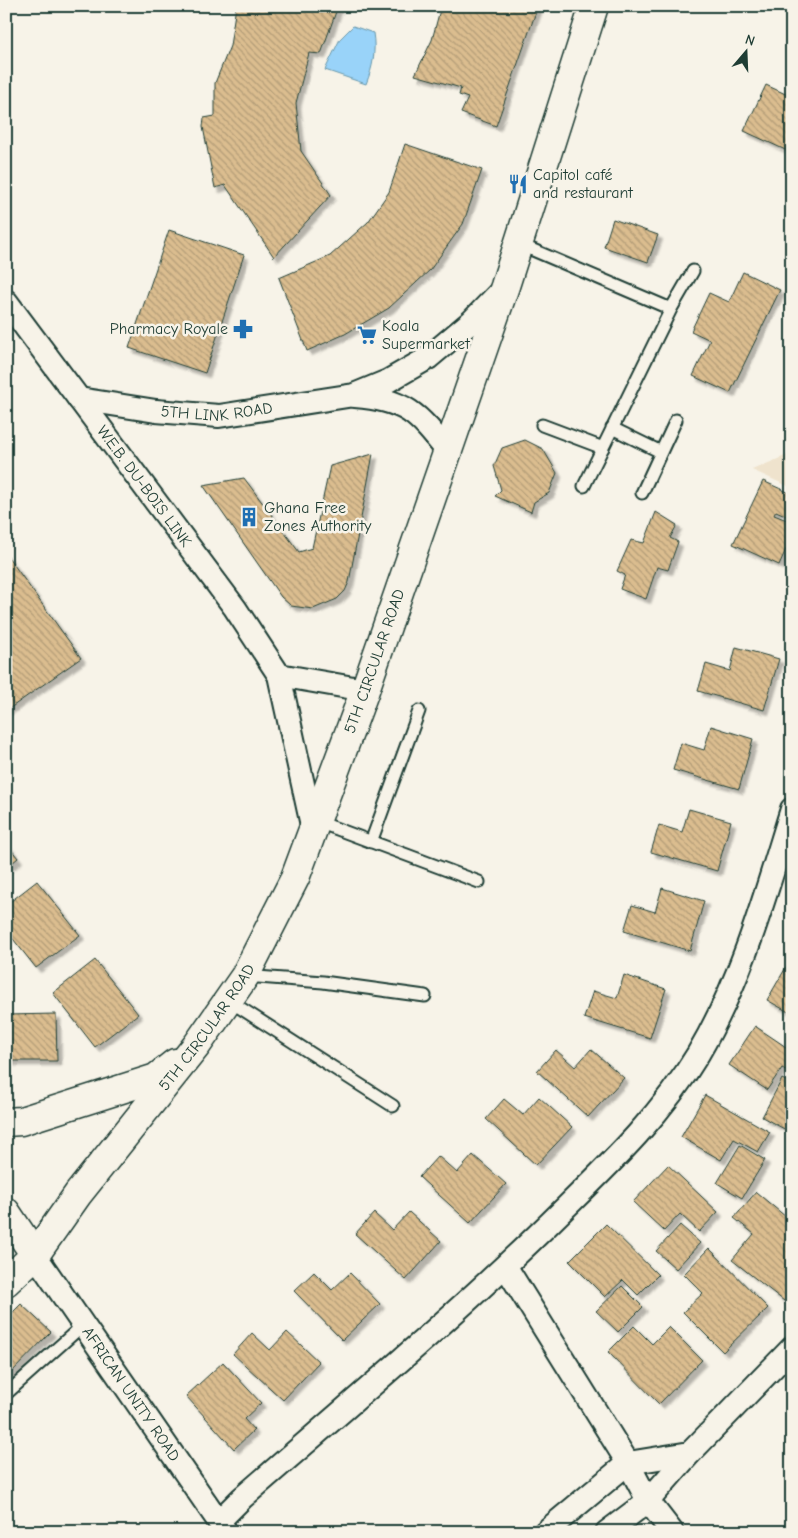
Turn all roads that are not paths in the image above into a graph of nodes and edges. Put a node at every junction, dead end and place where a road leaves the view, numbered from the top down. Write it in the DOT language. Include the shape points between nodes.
graph roads {
  1 [pos="594,6"];
  2 [pos="519,244"];
  3 [pos="693,271"];
  4 [pos="505,286"];
  5 [pos="6,301"];
  6 [pos="671,309"];
  7 [pos="354,395"];
  8 [pos="78,399"];
  9 [pos="676,420"];
  10 [pos="542,425"];
  11 [pos="612,428"];
  12 [pos="603,448"];
  13 [pos="448,452"];
  14 [pos="662,452"];
  15 [pos="584,486"];
  16 [pos="642,493"];
  17 [pos="279,675"];
  18 [pos="365,690"];
  19 [pos="419,711"];
  20 [pos="792,809"];
  21 [pos="314,826"];
  22 [pos="371,842"];
  23 [pos="479,882"];
  24 [pos="245,976"];
  25 [pos="424,996"];
  26 [pos="228,1000"];
  27 [pos="197,1045"];
  28 [pos="393,1106"];
  29 [pos="6,1122"];
  30 [pos="6,1212"];
  31 [pos="35,1255"];
  32 [pos="506,1267"];
  33 [pos="6,1282"];
  34 [pos="83,1325"];
  35 [pos="792,1348"];
  36 [pos="6,1394"];
  37 [pos="690,1453"];
  38 [pos="628,1463"];
  39 [pos="648,1501"];
  40 [pos="223,1527"];
  41 [pos="545,1532"];
  42 [pos="607,1532"];
  43 [pos="672,1532"];
  1 -- 2 [label="street, 5TH CIRCULAR ROAD"];
  2 -- 4 [label="street, 5TH CIRCULAR ROAD"];
  2 -- 6 [label="lane"];
  3 -- 6 [label="lane"];
  4 -- 7 [label="street, 5TH LINK ROAD" via="472,321 428,358 388,382"];
  4 -- 13 [label="street, 5TH CIRCULAR ROAD"];
  5 -- 8 [label="street, W.E.B. DU-BOIS LINK"];
  6 -- 11 [label="lane"];
  7 -- 8 [label="street, 5TH LINK ROAD" via="219,416 156,411"];
  7 -- 13 [label="street, 5TH LINK ROAD" via="387,400 414,413"];
  8 -- 17 [label="street, W.E.B. DU-BOIS LINK" via="235,608"];
  9 -- 14 [label="lane"];
  10 -- 12 [label="lane"];
  11 -- 12 [label="lane"];
  11 -- 14 [label="lane"];
  12 -- 15 [label="lane"];
  13 -- 18 [label="street, 5TH CIRCULAR ROAD"];
  14 -- 16 [label="lane"];
  17 -- 18 [label="street"];
  17 -- 21 [label="street, W.E.B. DU-BOIS LINK"];
  18 -- 21 [label="street, 5TH CIRCULAR ROAD"];
  19 -- 22 [label="lane"];
  20 -- 32 [label="street" via="755,928 698,1053 656,1113 617,1157"];
  21 -- 22 [label="lane"];
  21 -- 24 [label="street, 5TH CIRCULAR ROAD" via="295,878"];
  22 -- 23 [label="lane"];
  24 -- 25 [label="lane" via="323,982"];
  24 -- 26 [label="street, 5TH CIRCULAR ROAD"];
  26 -- 27 [label="street, 5TH CIRCULAR ROAD"];
  26 -- 28 [label="lane"];
  27 -- 29 [label="street" via="156,1078 21,1121"];
  27 -- 31 [label="street, 5TH CIRCULAR ROAD" via="78,1194"];
  30 -- 31 [label="street"];
  31 -- 33 [label="street, 5TH CIRCULAR ROAD"];
  31 -- 34 [label="street, AFRICAN UNITY ROAD"];
  32 -- 38 [label="street"];
  32 -- 40 [label="street" via="242,1498"];
  34 -- 36 [label="lane"];
  34 -- 40 [label="street, AFRICAN UNITY ROAD"];
  35 -- 37 [label="street"];
  37 -- 38 [label="street"];
  37 -- 39 [label="street"];
  38 -- 39 [label="street"];
  38 -- 41 [label="street"];
  39 -- 42 [label="street"];
  39 -- 43 [label="street"];
}
